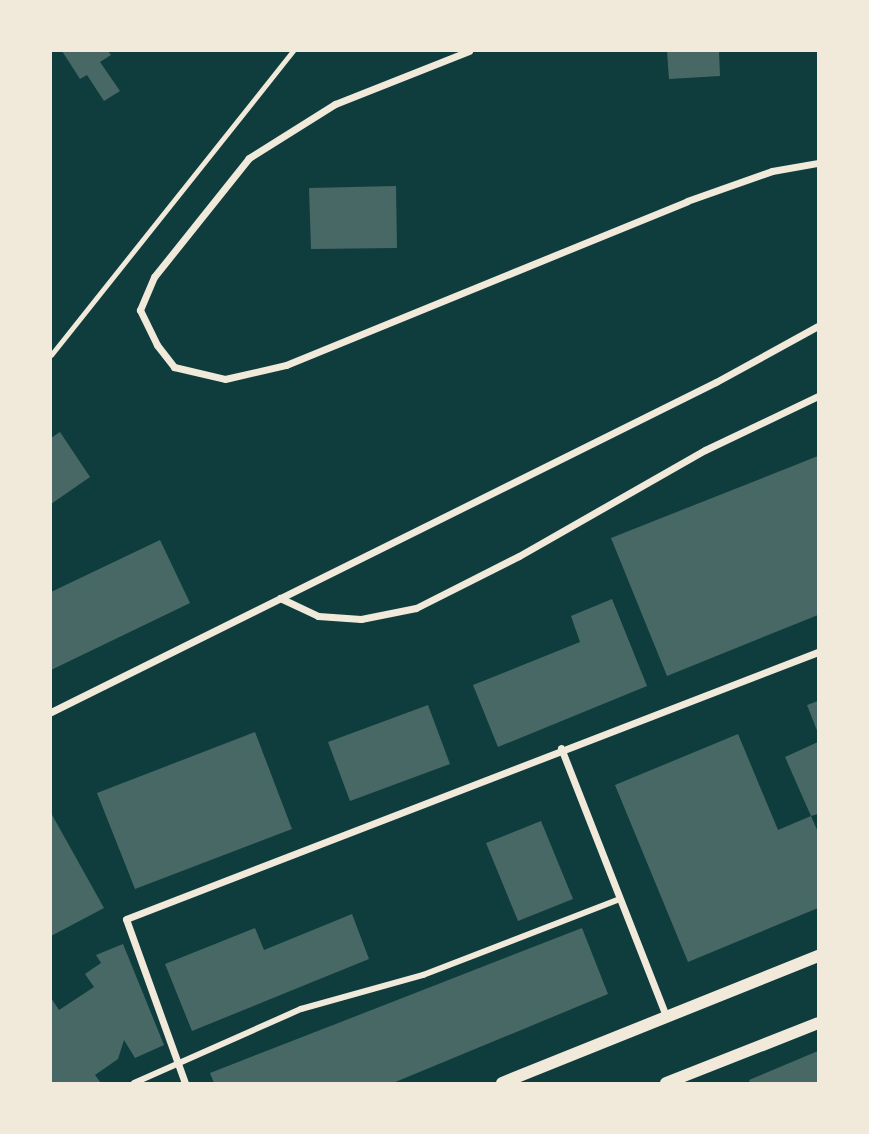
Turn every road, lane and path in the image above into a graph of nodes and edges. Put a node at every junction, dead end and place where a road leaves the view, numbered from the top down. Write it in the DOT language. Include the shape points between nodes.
graph roads {
  1 [pos="293,51"];
  2 [pos="469,51"];
  3 [pos="818,163"];
  4 [pos="818,326"];
  5 [pos="51,355"];
  6 [pos="818,396"];
  7 [pos="280,598"];
  8 [pos="818,652"];
  9 [pos="51,712"];
  10 [pos="561,748"];
  11 [pos="620,899"];
  12 [pos="818,956"];
  13 [pos="668,1019"];
  14 [pos="818,1023"];
  15 [pos="176,1061"];
  16 [pos="134,1083"];
  17 [pos="184,1083"];
  18 [pos="502,1083"];
  19 [pos="666,1083"];
  1 -- 5 [label="lane"];
  2 -- 3 [label="street" via="335,104 249,158 154,277 140,310 174,367 225,379 286,365 687,201 772,171"];
  4 -- 7 [label="street" via="704,389"];
  6 -- 7 [label="street" via="705,450 519,556 416,608 361,619 339,618 318,616"];
  7 -- 9 [label="street"];
  8 -- 10 [label="street"];
  10 -- 11 [label="street"];
  10 -- 15 [label="street" via="126,919"];
  11 -- 13 [label="street"];
  11 -- 15 [label="street" via="423,975 301,1009"];
  12 -- 13 [label="street"];
  13 -- 18 [label="street"];
  14 -- 19 [label="street"];
  15 -- 16 [label="street"];
  15 -- 17 [label="street"];
}
